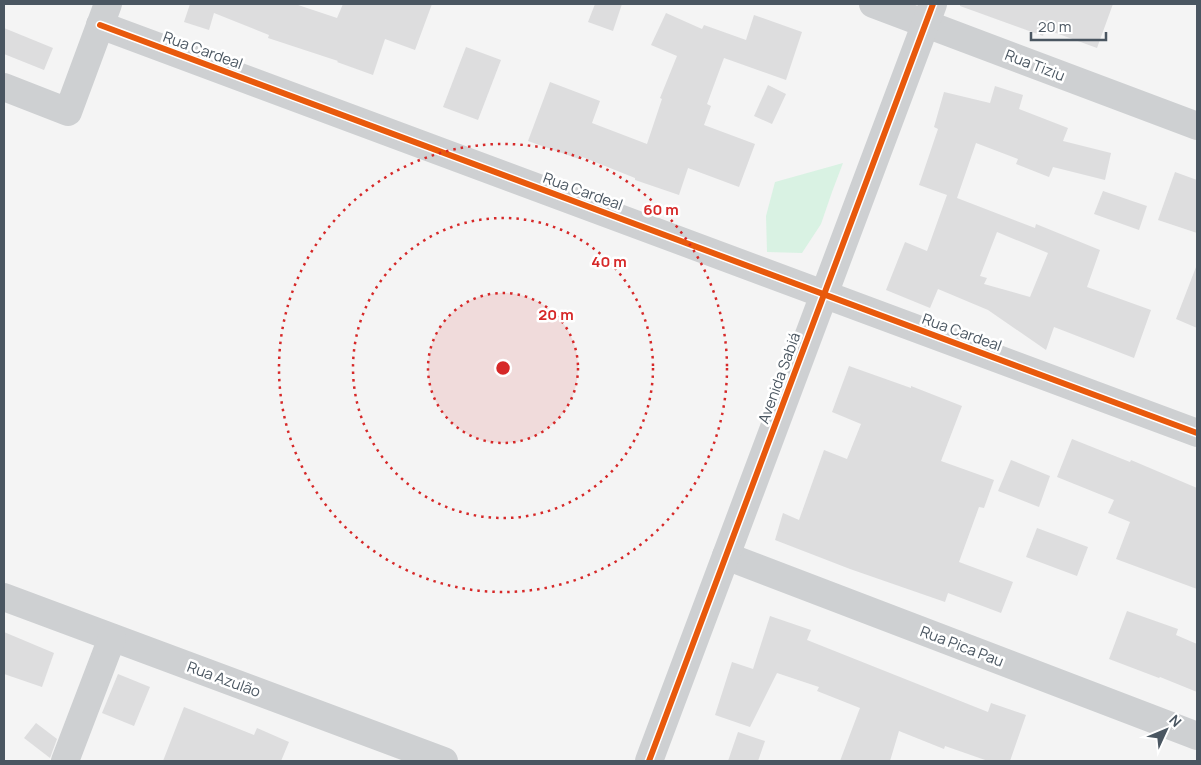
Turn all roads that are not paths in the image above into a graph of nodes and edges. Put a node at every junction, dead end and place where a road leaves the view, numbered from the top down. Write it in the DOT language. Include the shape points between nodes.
graph roads {
  1 [pos="874,4"];
  2 [pos="104,14"];
  3 [pos="929,14"];
  4 [pos="4,87"];
  5 [pos="1197,126"];
  6 [pos="824,294"];
  7 [pos="1197,433"];
  8 [pos="726,556"];
  9 [pos="4,597"];
  10 [pos="112,638"];
  11 [pos="1197,736"];
  12 [pos="65,761"];
  13 [pos="444,761"];
  14 [pos="649,761"];
  1 -- 3 [label="street, Rua Tiziu"];
  2 -- 4 [label="street" via="68,112"];
  2 -- 6 [label="street, Rua Cardeal"];
  3 -- 5 [label="street, Rua Tiziu"];
  3 -- 6 [label="street, Avenida Sabiá"];
  6 -- 7 [label="street, Rua Cardeal"];
  6 -- 8 [label="street, Avenida Sabiá"];
  8 -- 11 [label="street, Rua Pica Pau"];
  8 -- 14 [label="street, Avenida Sabiá"];
  9 -- 10 [label="street, Rua Azulão"];
  10 -- 12 [label="street"];
  10 -- 13 [label="street, Rua Azulão"];
}
